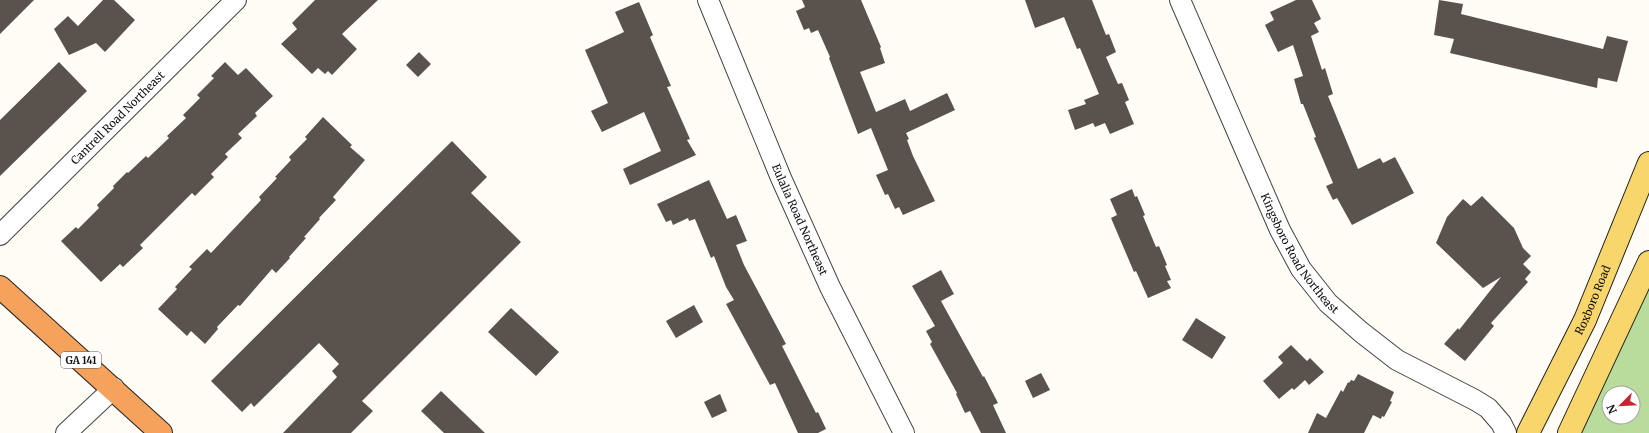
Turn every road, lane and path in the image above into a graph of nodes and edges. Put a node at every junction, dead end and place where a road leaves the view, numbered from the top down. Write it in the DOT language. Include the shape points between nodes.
graph roads {
  1 [pos="236,0"];
  2 [pos="708,0"];
  3 [pos="1180,0"];
  4 [pos="1649,163"];
  5 [pos="0,235"];
  6 [pos="1649,262"];
  7 [pos="0,287"];
  8 [pos="114,388"];
  9 [pos="66,433"];
  10 [pos="161,433"];
  11 [pos="904,433"];
  12 [pos="1506,433"];
  13 [pos="1528,433"];
  14 [pos="1569,433"];
  1 -- 5 [label="street, Cantrell Road Northeast"];
  2 -- 11 [label="street, Eulalia Road Northeast" via="781,178 830,287"];
  3 -- 12 [label="street, Kingsboro Road Northeast" via="1280,230 1301,269 1328,303 1361,332 1397,360 1488,408"];
  4 -- 13 [label="main road, Roxboro Road" via="1585,320"];
  6 -- 14 [label="main road"];
  7 -- 8 [label="highway, GA 141"];
  8 -- 9 [label="street"];
  8 -- 10 [label="highway, GA 141"];
}
